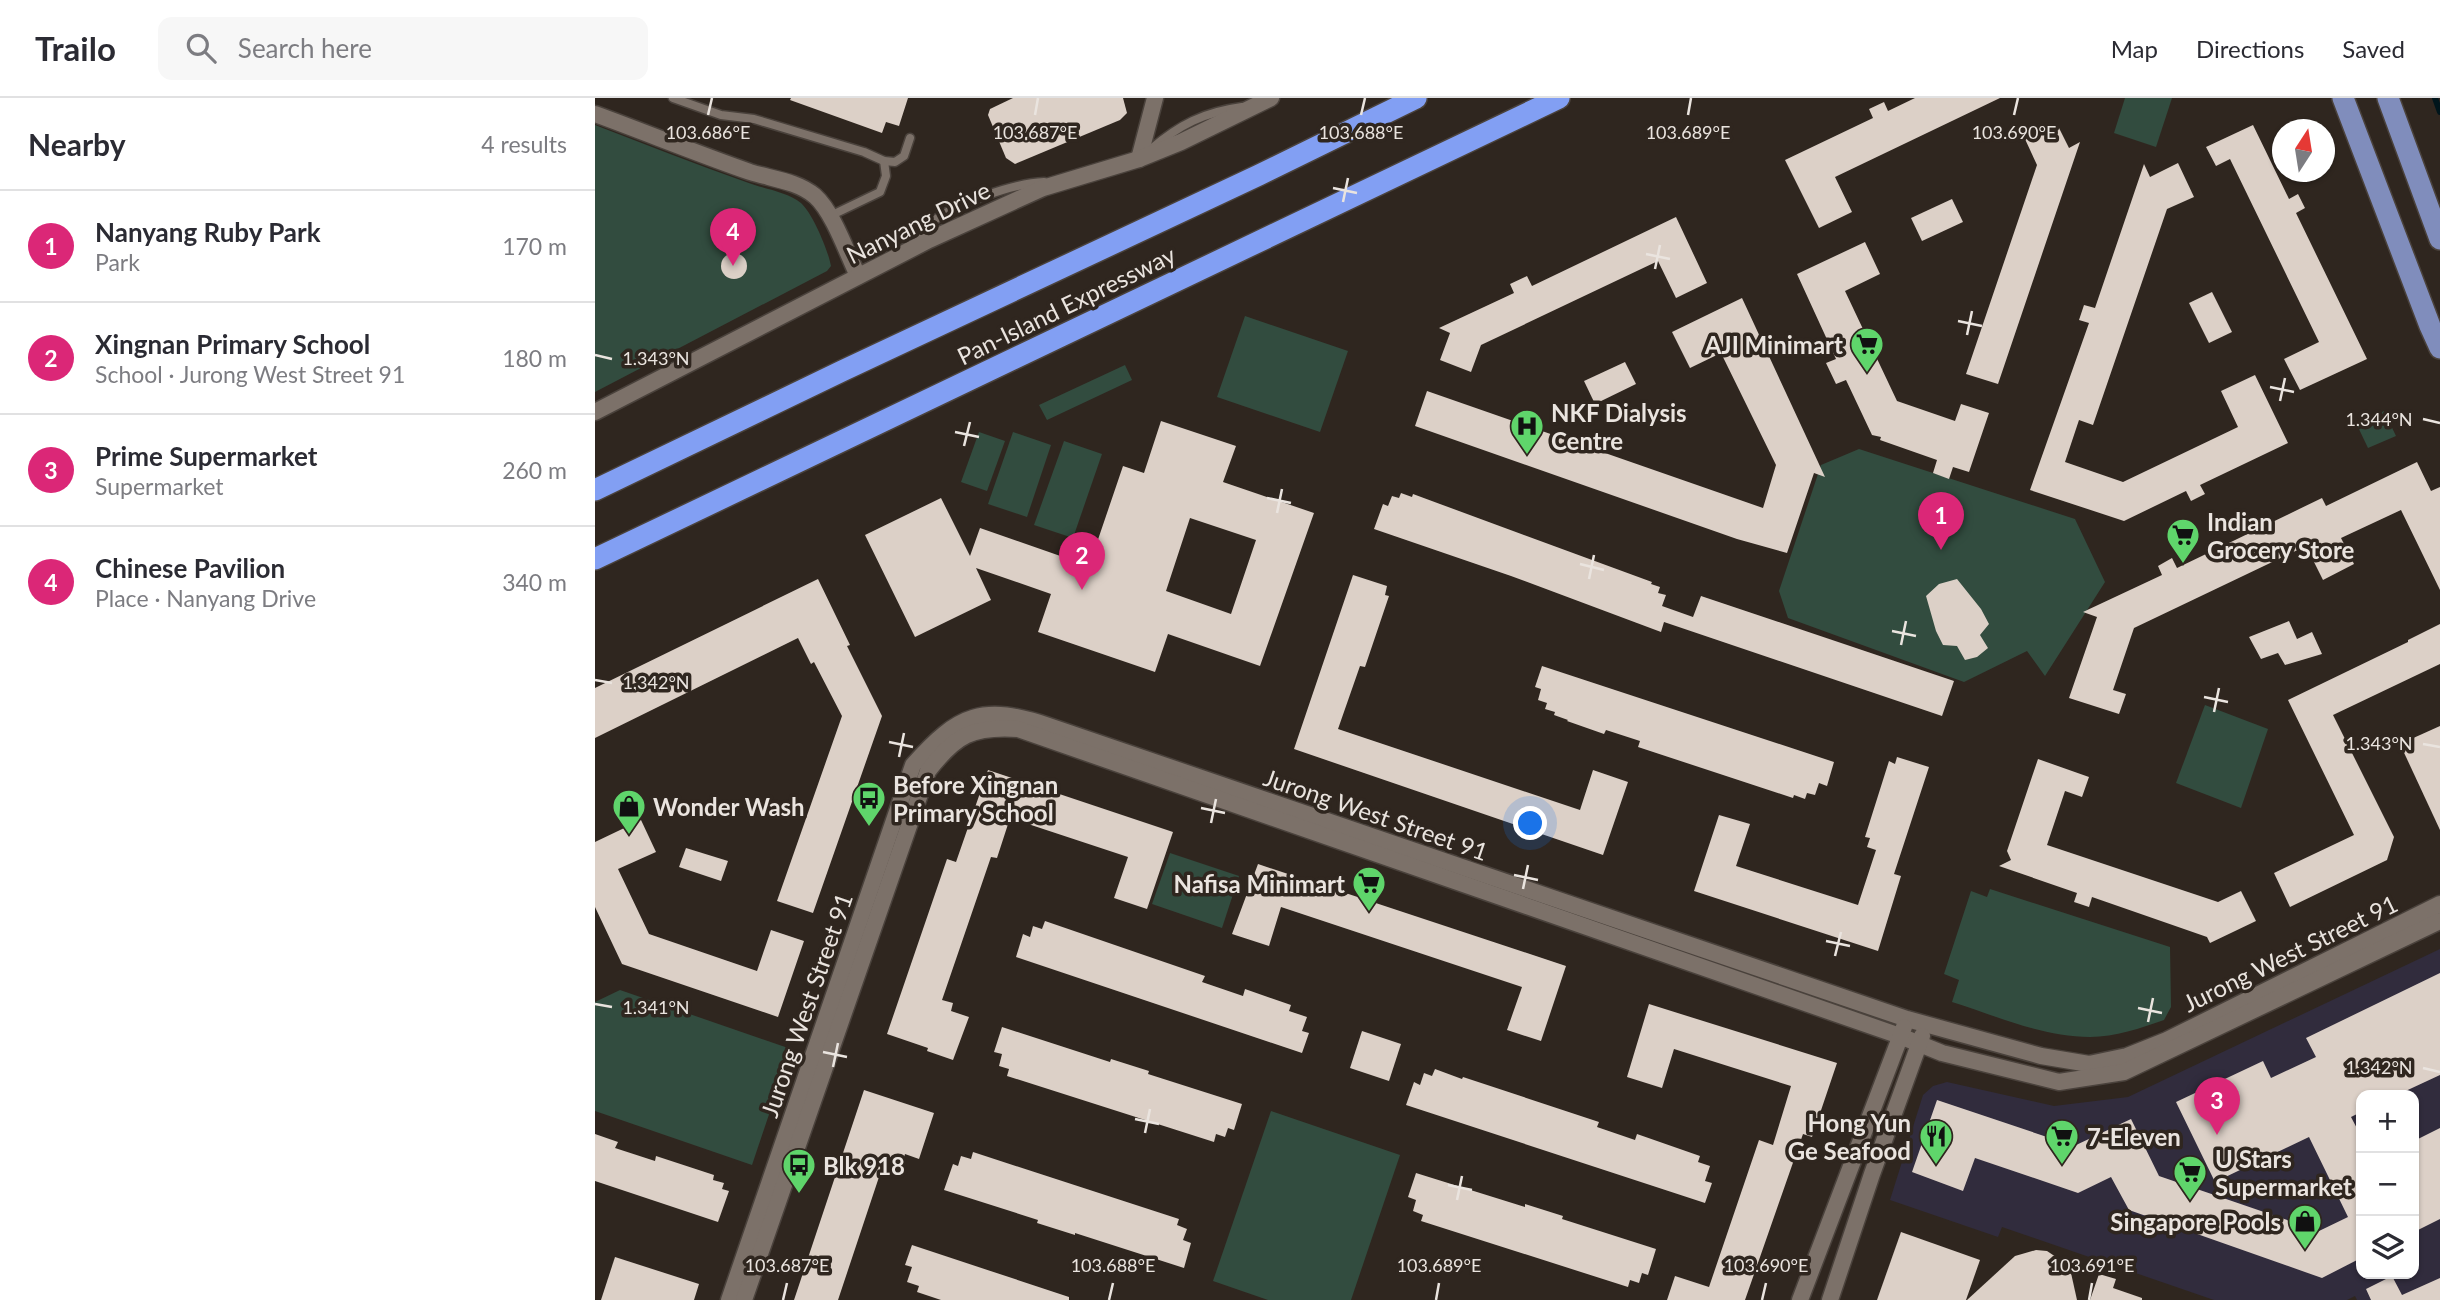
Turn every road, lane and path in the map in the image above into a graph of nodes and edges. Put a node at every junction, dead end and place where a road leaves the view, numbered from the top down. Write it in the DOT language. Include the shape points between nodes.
graph roads {
  1 [pos="673,98"];
  2 [pos="1155,98"];
  3 [pos="1416,98"];
  4 [pos="1559,98"];
  5 [pos="2343,98"];
  6 [pos="2388,98"];
  7 [pos="1261,100"];
  8 [pos="595,114"];
  9 [pos="910,138"];
  10 [pos="1139,159"];
  11 [pos="884,161"];
  12 [pos="829,217"];
  13 [pos="2440,239"];
  14 [pos="858,276"];
  15 [pos="2440,348"];
  16 [pos="595,412"];
  17 [pos="595,490"];
  18 [pos="595,557"];
  19 [pos="2440,904"];
  20 [pos="2440,921"];
  21 [pos="1907,1019"];
  22 [pos="1927,1024"];
  23 [pos="1900,1036"];
  24 [pos="1919,1044"];
  25 [pos="729,1300"];
  26 [pos="744,1300"];
  27 [pos="1800,1300"];
  28 [pos="1830,1300"];
  1 -- 11 [label="lane" via="721,115 781,126"];
  2 -- 10 [label="street"];
  3 -- 17 [label="highway, Pan-Island Expressway"];
  4 -- 18 [label="highway, Pan-Island Expressway"];
  5 -- 15 [label="main road"];
  6 -- 13 [label="main road"];
  7 -- 10 [label="street, Nanyang Drive" via="1204,133"];
  8 -- 12 [label="street" via="791,183 817,198"];
  9 -- 11 [label="lane" via="904,156 895,162"];
  10 -- 14 [label="street, Nanyang Drive" via="1061,182"];
  11 -- 12 [label="lane" via="886,176 880,192"];
  12 -- 14 [label="street"];
  14 -- 16 [label="street, Nanyang Drive"];
  19 -- 22 [label="street, Jurong West Street 91" via="2127,1056 2089,1064 2041,1056"];
  20 -- 24 [label="street, Jurong West Street 91" via="2123,1072 2059,1082"];
  21 -- 22 [label="street, Jurong West Street 91"];
  21 -- 23 [label="street"];
  21 -- 25 [label="street, Jurong West Street 91" via="1019,716 987,713 955,726 913,765"];
  22 -- 24 [label="street"];
  23 -- 24 [label="street, Jurong West Street 91"];
  23 -- 26 [label="street, Jurong West Street 91" via="1018,729 991,728 963,736 928,771"];
  23 -- 27 [label="street"];
  24 -- 28 [label="street"];
}
